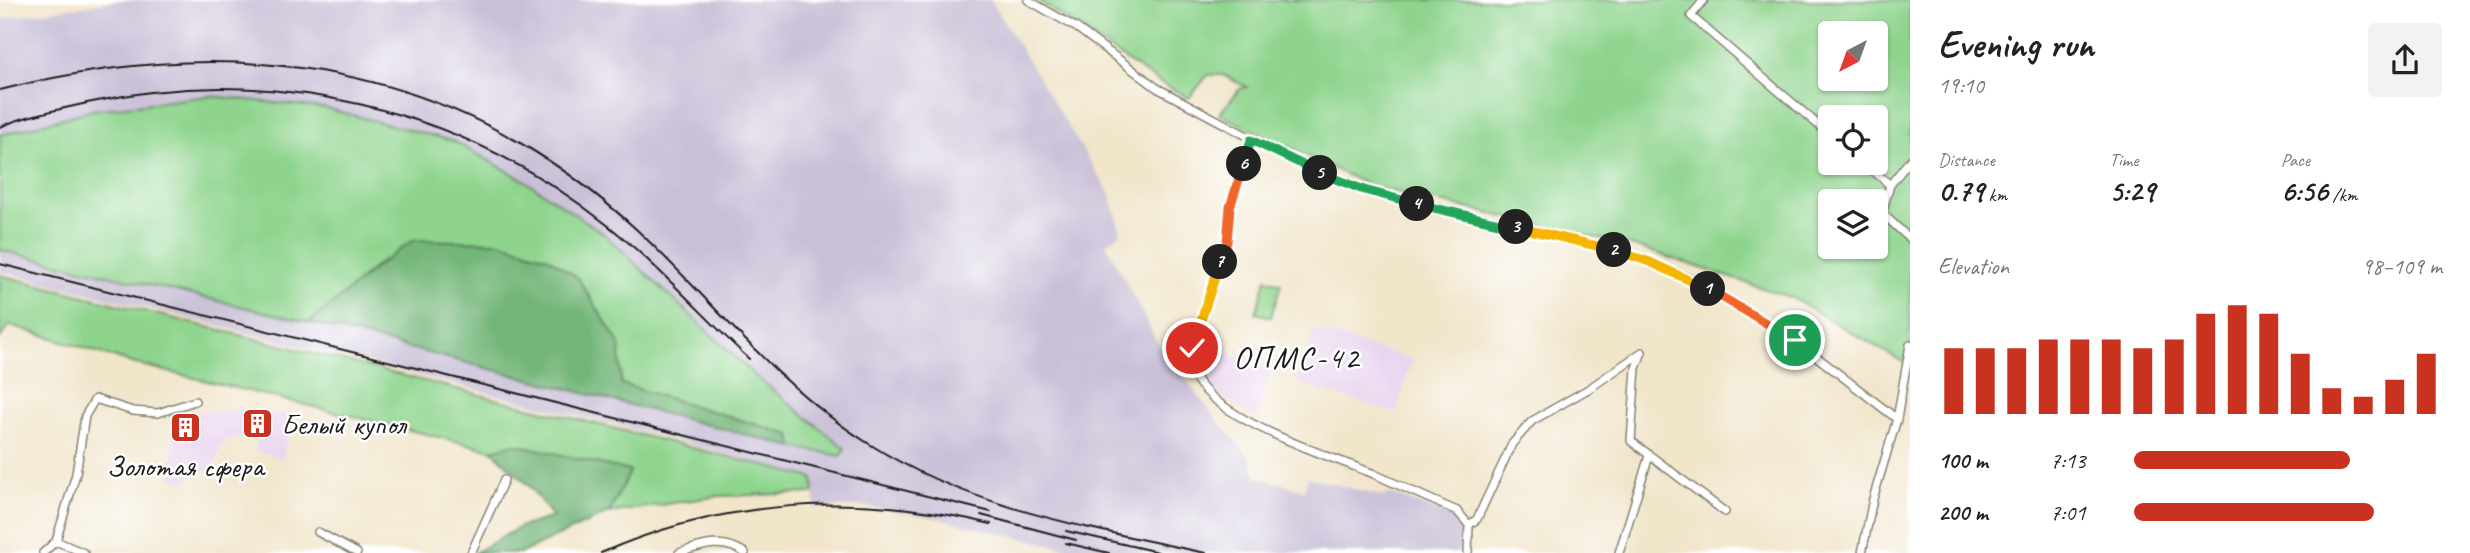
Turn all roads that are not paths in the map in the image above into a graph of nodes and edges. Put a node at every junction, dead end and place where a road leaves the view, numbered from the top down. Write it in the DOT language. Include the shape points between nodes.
graph roads {
  1 [pos="1028,0"];
  2 [pos="1704,0"];
  3 [pos="1818,125"];
  4 [pos="1251,140"];
  5 [pos="1910,160"];
  6 [pos="1878,175"];
  7 [pos="1890,185"];
  8 [pos="1910,239"];
  9 [pos="1910,345"];
  10 [pos="195,401"];
  11 [pos="1897,419"];
  12 [pos="1649,456"];
  13 [pos="504,480"];
  14 [pos="1725,512"];
  15 [pos="1469,525"];
  16 [pos="318,532"];
  17 [pos="55,541"];
  18 [pos="43,553"];
  19 [pos="84,553"];
  20 [pos="357,553"];
  21 [pos="471,553"];
  22 [pos="679,553"];
  23 [pos="745,553"];
  24 [pos="1468,553"];
  25 [pos="1619,553"];
  26 [pos="1862,553"];
  1 -- 4 [label="street" via="1077,27 1157,88"];
  2 -- 3 [label="street" via="1691,16"];
  4 -- 11 [label="street" via="1364,190 1610,248 1691,279 1795,340"];
  4 -- 15 [label="street" via="1230,207 1227,242 1192,348 1196,379 1257,425 1457,511"];
  5 -- 7 [label="street"];
  6 -- 7 [label="street"];
  7 -- 8 [label="street" via="1882,214"];
  9 -- 11 [label="street"];
  10 -- 17 [label="street" via="158,413 95,399 85,416 76,474"];
  11 -- 26 [label="street"];
  12 -- 14 [label="street"];
  12 -- 15 [label="street" via="1631,441 1636,368 1642,352 1532,421 1512,444 1477,519"];
  12 -- 25 [label="street"];
  13 -- 21 [label="street"];
  15 -- 24 [label="street"];
  16 -- 20 [label="street"];
  17 -- 18 [label="street"];
  17 -- 19 [label="street"];
  22 -- 23 [label="street" via="709,543 733,545"];
}
